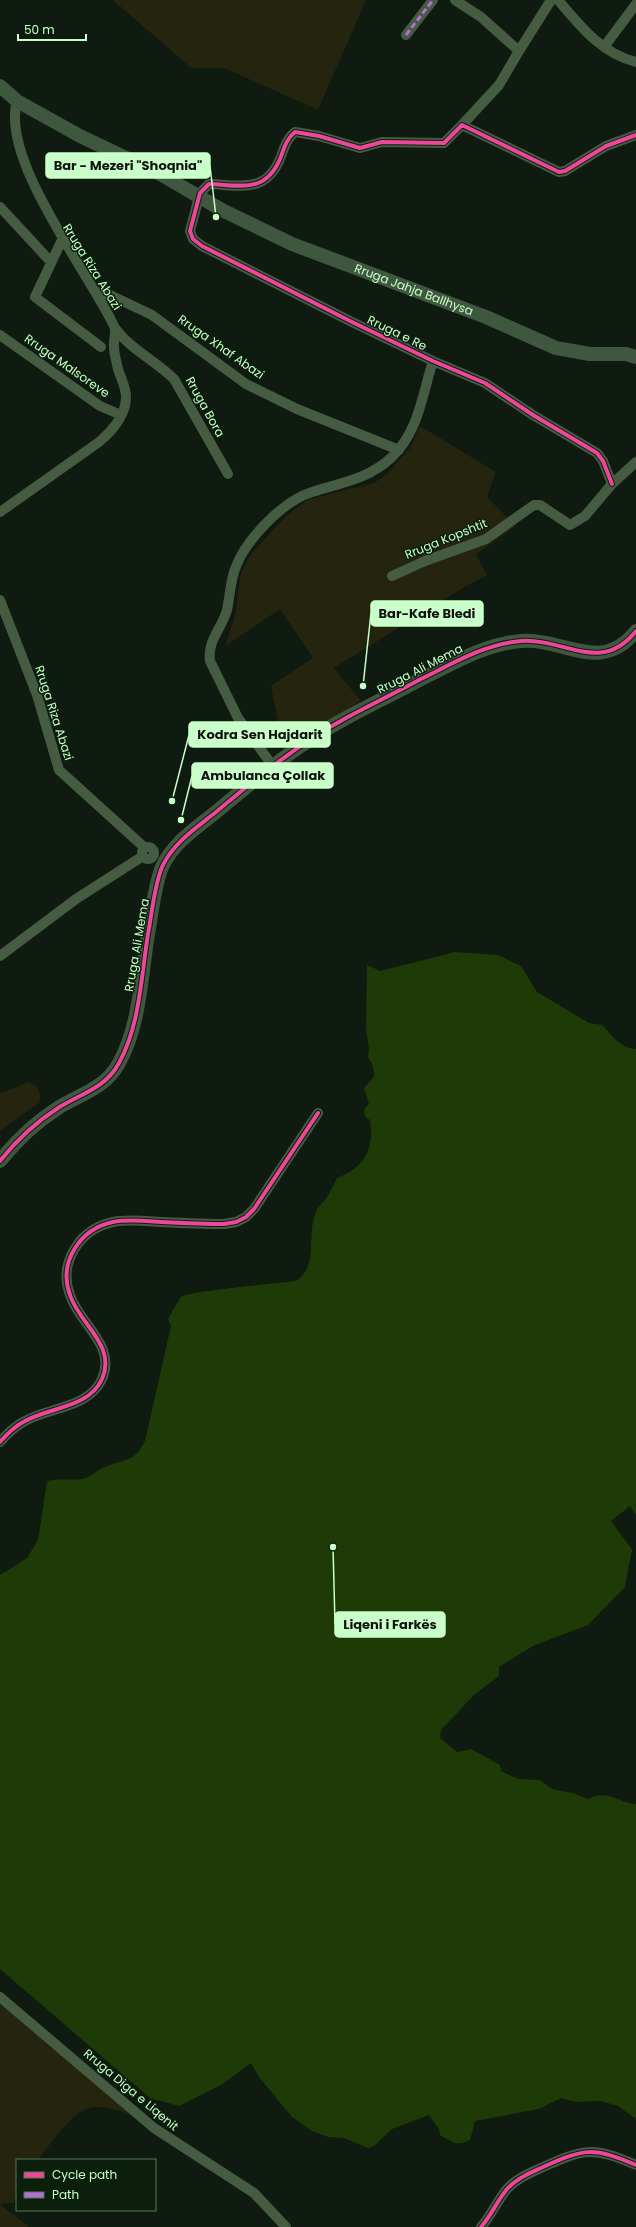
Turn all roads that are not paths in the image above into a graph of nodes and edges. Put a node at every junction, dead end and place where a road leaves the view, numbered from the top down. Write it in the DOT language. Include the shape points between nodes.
graph roads {
  1 [pos="433,0"];
  2 [pos="455,0"];
  3 [pos="551,0"];
  4 [pos="558,0"];
  5 [pos="636,4"];
  6 [pos="406,35"];
  7 [pos="604,47"];
  8 [pos="519,51"];
  9 [pos="636,62"];
  10 [pos="0,86"];
  11 [pos="17,101"];
  12 [pos="462,125"];
  13 [pos="636,135"];
  14 [pos="199,197"];
  15 [pos="0,207"];
  16 [pos="61,242"];
  17 [pos="51,262"];
  18 [pos="96,292"];
  19 [pos="115,328"];
  20 [pos="0,335"];
  21 [pos="101,347"];
  22 [pos="636,357"];
  23 [pos="433,361"];
  24 [pos="121,415"];
  25 [pos="399,450"];
  26 [pos="636,462"];
  27 [pos="228,474"];
  28 [pos="612,484"];
  29 [pos="0,512"];
  30 [pos="392,576"];
  31 [pos="0,600"];
  32 [pos="636,631"];
  33 [pos="272,765"];
  34 [pos="144,852"];
  35 [pos="160,858"];
  36 [pos="0,956"];
  37 [pos="318,1113"];
  38 [pos="0,1161"];
  39 [pos="0,1442"];
  40 [pos="0,1997"];
  41 [pos="636,2165"];
  42 [pos="286,2227"];
  43 [pos="481,2227"];
  1 -- 6 [label="street"];
  2 -- 8 [label="street" via="481,17"];
  3 -- 8 [label="street"];
  4 -- 7 [label="street"];
  5 -- 7 [label="street"];
  7 -- 9 [label="street" via="612,54"];
  8 -- 12 [label="street" via="499,85"];
  10 -- 11 [label="street, Rruga Jahja Ballhysa"];
  11 -- 14 [label="street, Rruga Jahja Ballhysa" via="38,108 80,136 162,175"];
  11 -- 16 [label="street, Rruga Riza Abazi" via="13,122 15,144 38,202"];
  12 -- 13 [label="street" via="559,172 565,171 606,146"];
  12 -- 14 [label="street" via="444,143 382,142 360,148 295,132 285,145 276,167 264,182 246,186 209,184 203,188"];
  14 -- 22 [label="street, Rruga Jahja Ballhysa" via="292,244 395,285 486,317 545,344 590,354 626,354"];
  14 -- 23 [label="street, Rruga e Re" via="190,231 193,239 202,246"];
  15 -- 17 [label="street"];
  16 -- 17 [label="street"];
  16 -- 18 [label="street, Rruga Riza Abazi"];
  17 -- 21 [label="street" via="35,297"];
  18 -- 19 [label="street, Rruga Riza Abazi"];
  18 -- 25 [label="street, Rruga Xhaf Abazi" via="110,295 152,315 246,384 297,409"];
  19 -- 24 [label="street, Rruga Riza Abazi" via="114,347 126,397"];
  19 -- 27 [label="street, Rruga Bora" via="132,346 164,368 174,379"];
  20 -- 24 [label="street, Rruga Malsoreve" via="100,406"];
  23 -- 25 [label="street" via="417,418"];
  23 -- 28 [label="street, Rruga e Re" via="485,383 597,453"];
  24 -- 29 [label="street, Rruga Riza Abazi" via="113,430 99,442"];
  25 -- 33 [label="street" via="370,474 312,492 288,503 243,551 235,567 224,622 210,644 210,660 238,718"];
  26 -- 28 [label="street, Rruga Kopshtit"];
  28 -- 30 [label="street, Rruga Kopshtit" via="585,516 570,526 540,505 534,505 486,540 425,561"];
  31 -- 34 [label="street, Rruga Riza Abazi" via="36,695 59,770"];
  32 -- 33 [label="street, Rruga Ali Mema" via="615,650 604,653 583,653 524,641 494,646 449,665 346,718 312,737"];
  33 -- 35 [label="street, Rruga Ali Mema"];
  34 -- 35 [label="street" via="148,859"];
  34 -- 36 [label="street"];
  35 -- 38 [label="street, Rruga Ali Mema" via="132,1032 118,1065 109,1078 93,1090 58,1108 32,1129 12,1146"];
  37 -- 39 [label="street" via="254,1209 246,1217 224,1224 135,1220 114,1222 99,1226 77,1243 68,1270 70,1295 104,1351 103,1377 98,1387 81,1400 25,1420"];
  40 -- 42 [label="street, Rruga Diga e Liqenit" via="154,2128 254,2192"];
  41 -- 43 [label="street" via="601,2152 578,2152 564,2157 515,2182 498,2200"];
}
